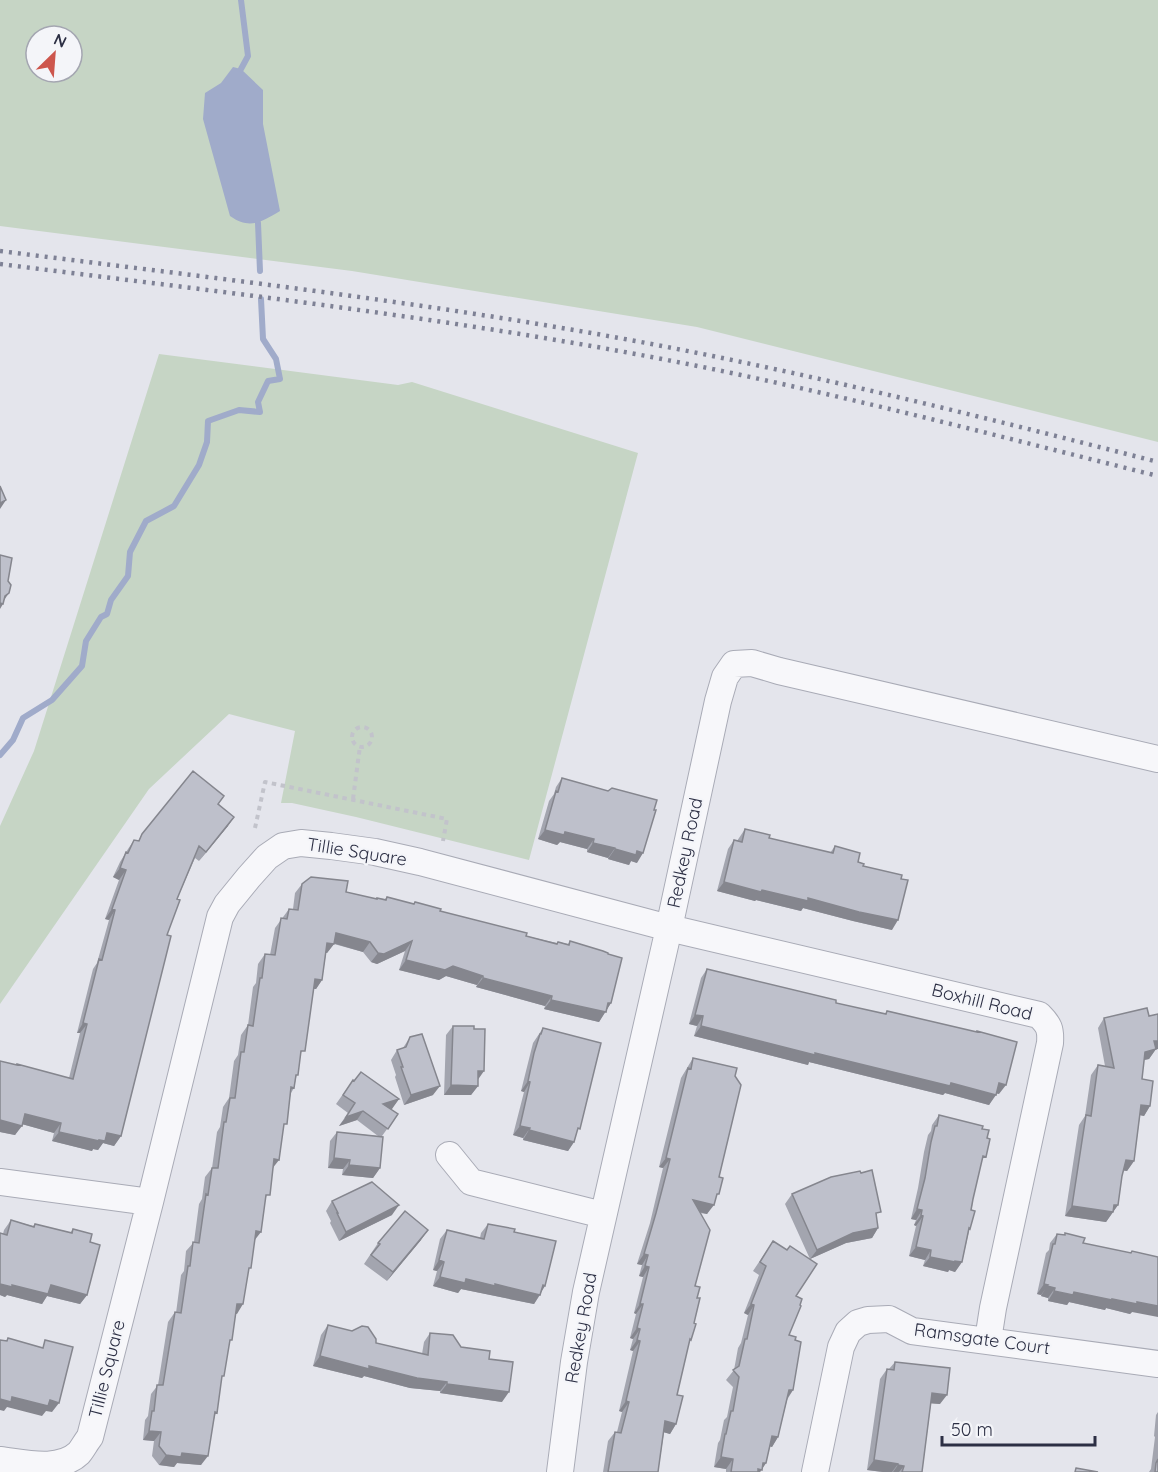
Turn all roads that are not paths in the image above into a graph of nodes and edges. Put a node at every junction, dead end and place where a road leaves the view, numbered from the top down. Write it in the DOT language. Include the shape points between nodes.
graph roads {
  1 [pos="1158,759"];
  2 [pos="669,928"];
  3 [pos="449,1155"];
  4 [pos="0,1182"];
  5 [pos="150,1202"];
  6 [pos="603,1215"];
  7 [pos="988,1340"];
  8 [pos="1158,1364"];
  9 [pos="0,1460"];
  10 [pos="560,1472"];
  11 [pos="815,1472"];
  1 -- 2 [label="street, Redkey Road" via="752,663 734,664 725,677 718,701"];
  2 -- 5 [label="street, Tillie Square" via="375,852 301,843 283,846 267,856 220,917"];
  2 -- 6 [label="street, Redkey Road"];
  2 -- 7 [label="street, Boxhill Road" via="1039,1015 1048,1025 1050,1043"];
  3 -- 6 [label="street" via="471,1182"];
  4 -- 5 [label="street"];
  5 -- 9 [label="street, Tillie Square" via="90,1437 80,1452 57,1465"];
  6 -- 10 [label="street, Redkey Road" via="580,1327"];
  7 -- 8 [label="street, Ramsgate Court"];
  7 -- 11 [label="street, Ramsgate Court" via="912,1331 889,1319 858,1323 841,1347"];
}
